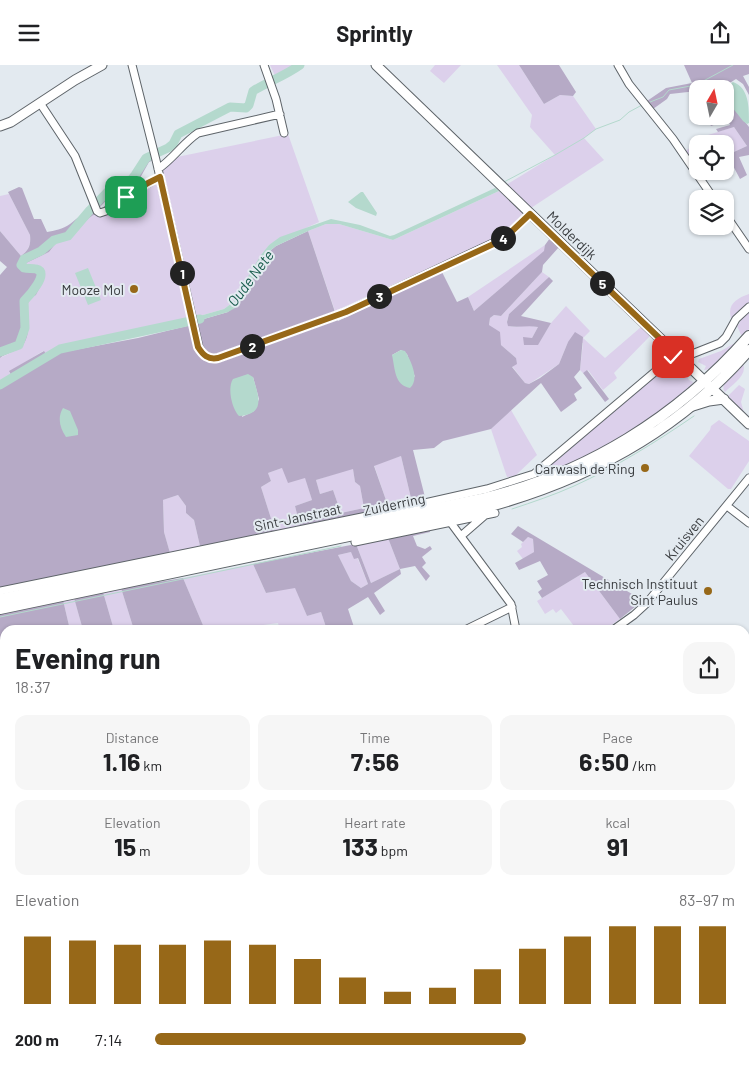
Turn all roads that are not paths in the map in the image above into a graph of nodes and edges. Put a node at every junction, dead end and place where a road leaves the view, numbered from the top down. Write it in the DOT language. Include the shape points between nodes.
graph roads {
  1 [pos="102,65"];
  2 [pos="132,65"];
  3 [pos="264,65"];
  4 [pos="376,65"];
  5 [pos="618,65"];
  6 [pos="40,103"];
  7 [pos="280,114"];
  8 [pos="0,126"];
  9 [pos="284,133"];
  10 [pos="158,169"];
  11 [pos="160,177"];
  12 [pos="708,190"];
  13 [pos="530,214"];
  14 [pos="734,227"];
  15 [pos="749,249"];
  16 [pos="749,307"];
  17 [pos="749,336"];
  18 [pos="749,349"];
  19 [pos="679,357"];
  20 [pos="708,384"];
  21 [pos="724,399"];
  22 [pos="690,406"];
  23 [pos="749,424"];
  24 [pos="749,479"];
  25 [pos="727,506"];
  26 [pos="495,513"];
  27 [pos="484,516"];
  28 [pos="451,523"];
  29 [pos="749,523"];
  30 [pos="461,537"];
  31 [pos="355,542"];
  32 [pos="0,591"];
  33 [pos="0,599"];
  34 [pos="512,607"];
  35 [pos="0,609"];
  36 [pos="476,625"];
  37 [pos="515,625"];
  38 [pos="620,625"];
  1 -- 6 [label="main road"];
  2 -- 10 [label="street"];
  3 -- 7 [label="street"];
  4 -- 13 [label="main road, Molderdijk"];
  5 -- 12 [label="street"];
  6 -- 8 [label="main road"];
  6 -- 11 [label="street" via="76,157 100,213"];
  7 -- 9 [label="street"];
  7 -- 10 [label="street" via="198,133"];
  10 -- 11 [label="street"];
  11 -- 13 [label="street" via="198,347 210,358 218,358 346,312 500,241"];
  13 -- 19 [label="main road, Molderdijk"];
  14 -- 15 [label="street"];
  16 -- 19 [label="street, Sint-Janstraat" via="736,319 720,343"];
  17 -- 20 [label="highway, Zuiderring"];
  18 -- 20 [label="highway, Zuiderring"];
  19 -- 20 [label="main road, Molderdijk"];
  19 -- 32 [label="street, Sint-Janstraat" via="534,474 487,489 362,517"];
  20 -- 21 [label="main road, Molderdijk"];
  20 -- 22 [label="highway, Zuiderring"];
  20 -- 33 [label="highway, Zuiderring" via="629,438 576,467 522,488"];
  21 -- 22 [label="main road"];
  21 -- 23 [label="main road, Molderdijk"];
  22 -- 35 [label="highway, Zuiderring" via="634,446 590,470 509,501"];
  24 -- 25 [label="street, Kruisven"];
  25 -- 29 [label="street"];
  25 -- 38 [label="street, Kruisven" via="646,604"];
  26 -- 27 [label="street"];
  27 -- 28 [label="street"];
  27 -- 30 [label="street"];
  28 -- 30 [label="street"];
  28 -- 31 [label="street"];
  30 -- 34 [label="street"];
  34 -- 36 [label="street"];
  34 -- 37 [label="street"];
}
